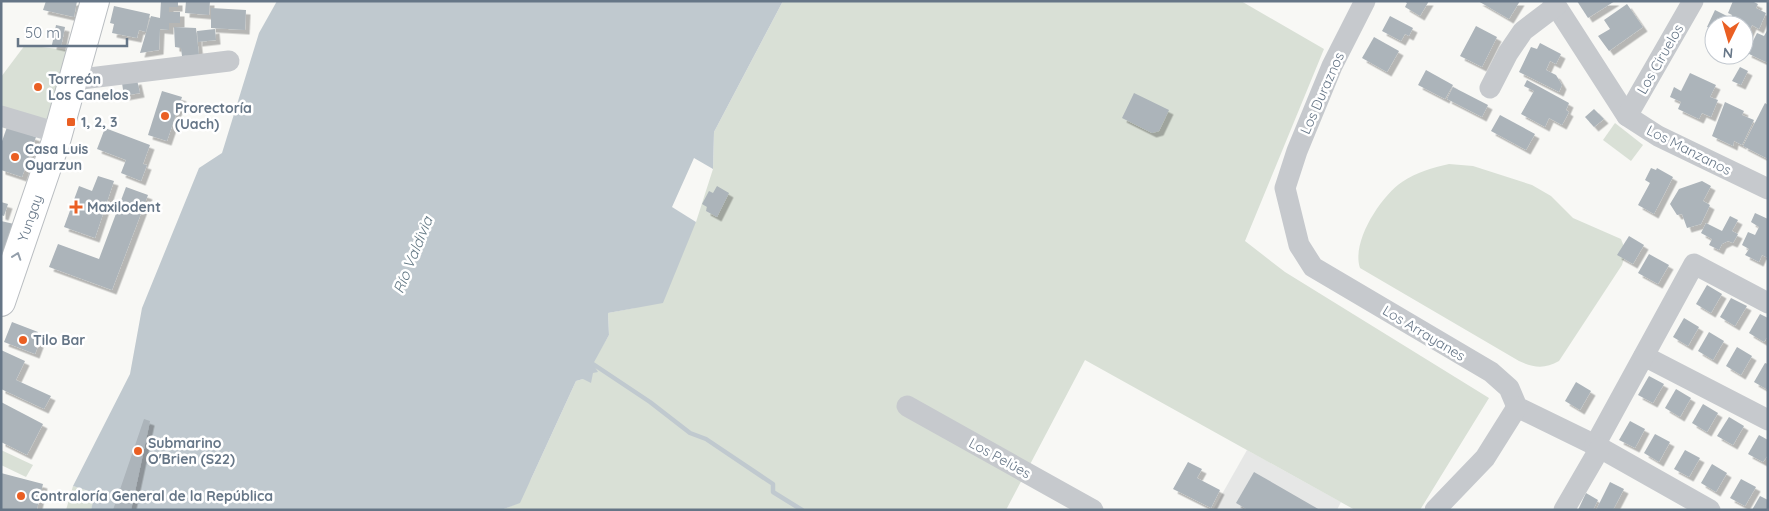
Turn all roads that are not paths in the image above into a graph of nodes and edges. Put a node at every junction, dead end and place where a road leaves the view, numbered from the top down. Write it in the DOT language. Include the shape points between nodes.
graph roads {
  1 [pos="94,1"];
  2 [pos="1365,1"];
  3 [pos="1693,1"];
  4 [pos="1555,4"];
  5 [pos="229,61"];
  6 [pos="73,80"];
  7 [pos="1490,88"];
  8 [pos="1,116"];
  9 [pos="1627,116"];
  10 [pos="58,133"];
  11 [pos="1285,188"];
  12 [pos="1768,189"];
  13 [pos="1,302"];
  14 [pos="1768,304"];
  15 [pos="1644,356"];
  16 [pos="907,406"];
  17 [pos="1518,407"];
  18 [pos="1768,420"];
  19 [pos="1598,446"];
  20 [pos="1094,510"];
  21 [pos="1435,510"];
  22 [pos="1564,510"];
  23 [pos="1710,510"];
  1 -- 6 [label="main road, Yungay"];
  2 -- 11 [label="street, Los Duraznos" via="1332,66"];
  3 -- 9 [label="street, Los Ciruelos"];
  4 -- 7 [label="street" via="1523,31"];
  4 -- 9 [label="street, Los Manzanos"];
  5 -- 6 [label="street"];
  6 -- 10 [label="main road, Yungay"];
  8 -- 10 [label="street"];
  9 -- 12 [label="street, Los Manzanos" via="1658,136"];
  13 -- 10 [label="main road, Yungay, one-way"];
  11 -- 17 [label="street, Los Arrayanes" via="1299,245 1313,267 1491,372 1508,388"];
  14 -- 15 [label="street" via="1694,264"];
  15 -- 18 [label="street"];
  15 -- 19 [label="street"];
  16 -- 20 [label="street, Los Pelúes"];
  17 -- 19 [label="street"];
  17 -- 21 [label="street" via="1485,458"];
  19 -- 22 [label="street"];
  19 -- 23 [label="street"];
}
